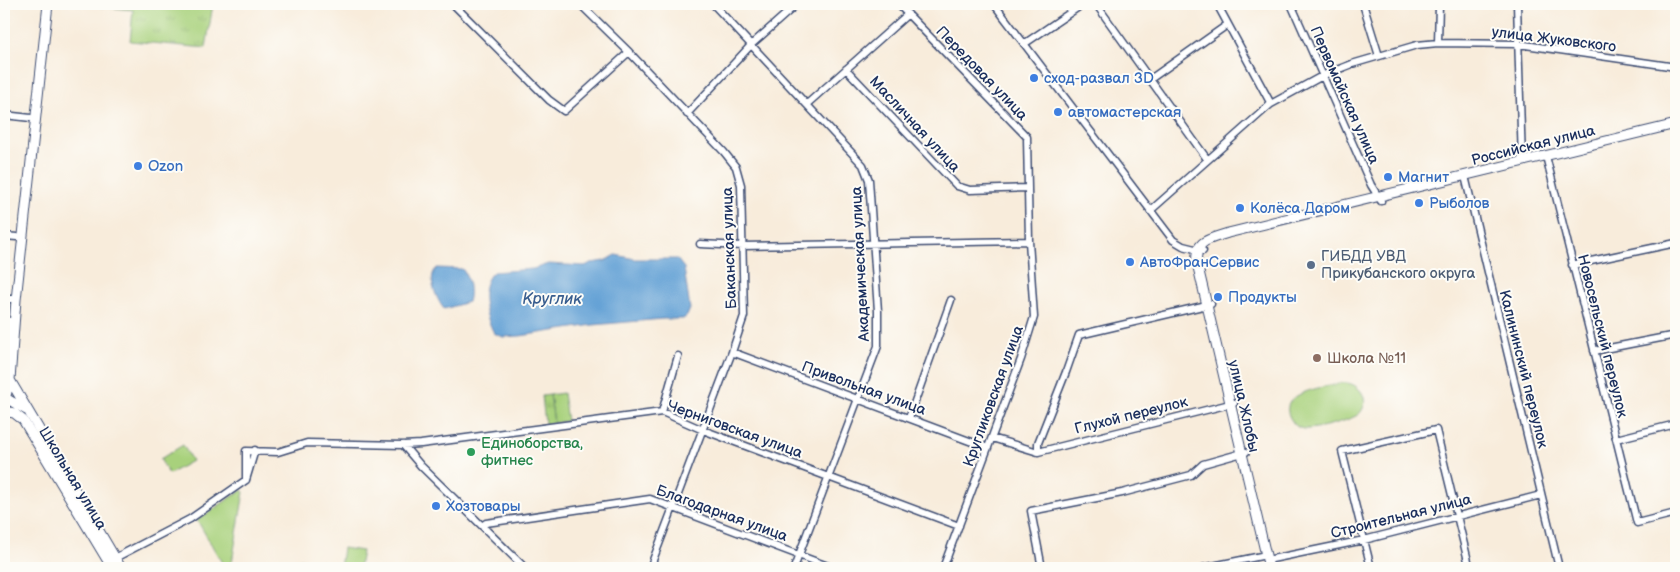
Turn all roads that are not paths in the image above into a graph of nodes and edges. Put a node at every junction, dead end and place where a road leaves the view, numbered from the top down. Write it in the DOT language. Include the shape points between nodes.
graph roads {
  1 [pos="42,4"];
  2 [pos="48,4"];
  3 [pos="453,4"];
  4 [pos="580,4"];
  5 [pos="713,4"];
  6 [pos="797,4"];
  7 [pos="898,4"];
  8 [pos="994,4"];
  9 [pos="1083,4"];
  10 [pos="1096,4"];
  11 [pos="1217,4"];
  12 [pos="1291,4"];
  13 [pos="1363,4"];
  14 [pos="1439,4"];
  15 [pos="1517,4"];
  16 [pos="908,14"];
  17 [pos="1227,25"];
  18 [pos="1438,43"];
  19 [pos="752,44"];
  20 [pos="1024,44"];
  21 [pos="1518,44"];
  22 [pos="629,52"];
  23 [pos="1379,56"];
  24 [pos="1676,67"];
  25 [pos="846,69"];
  26 [pos="1324,75"];
  27 [pos="1149,80"];
  28 [pos="807,104"];
  29 [pos="1271,104"];
  30 [pos="687,114"];
  31 [pos="4,115"];
  32 [pos="31,118"];
  33 [pos="1676,124"];
  34 [pos="1676,130"];
  35 [pos="1027,137"];
  36 [pos="1546,158"];
  37 [pos="1207,160"];
  38 [pos="1522,162"];
  39 [pos="1465,178"];
  40 [pos="1028,188"];
  41 [pos="1377,200"];
  42 [pos="1150,211"];
  43 [pos="4,236"];
  44 [pos="17,237"];
  45 [pos="1028,240"];
  46 [pos="874,243"];
  47 [pos="1676,243"];
  48 [pos="700,244"];
  49 [pos="743,246"];
  50 [pos="1201,255"];
  51 [pos="1572,265"];
  52 [pos="7,299"];
  53 [pos="951,300"];
  54 [pos="1209,305"];
  55 [pos="1676,335"];
  56 [pos="1594,351"];
  57 [pos="732,352"];
  58 [pos="678,356"];
  59 [pos="4,370"];
  60 [pos="10,380"];
  61 [pos="4,399"];
  62 [pos="858,400"];
  63 [pos="1232,403"];
  64 [pos="26,410"];
  65 [pos="4,411"];
  66 [pos="662,412"];
  67 [pos="910,418"];
  68 [pos="1676,424"];
  69 [pos="703,430"];
  70 [pos="992,438"];
  71 [pos="1616,439"];
  72 [pos="403,445"];
  73 [pos="988,448"];
  74 [pos="255,450"];
  75 [pos="1038,452"];
  76 [pos="1244,453"];
  77 [pos="829,478"];
  78 [pos="246,480"];
  79 [pos="1541,495"];
  80 [pos="674,507"];
  81 [pos="1676,513"];
  82 [pos="1456,515"];
  83 [pos="482,526"];
  84 [pos="960,526"];
  85 [pos="1364,540"];
  86 [pos="799,554"];
  87 [pos="1269,562"];
  88 [pos="112,563"];
  89 [pos="121,568"];
  90 [pos="525,568"];
  91 [pos="650,568"];
  92 [pos="794,568"];
  93 [pos="833,568"];
  94 [pos="943,568"];
  95 [pos="1042,568"];
  96 [pos="1203,568"];
  97 [pos="1212,568"];
  98 [pos="1371,568"];
  99 [pos="1456,568"];
  100 [pos="1559,568"];
  1 -- 32 [label="main road"];
  2 -- 60 [label="main road"];
  3 -- 22 [label="street" via="564,111"];
  4 -- 22 [label="street, Баканская улица"];
  5 -- 19 [label="street, Академическая улица"];
  6 -- 19 [label="street"];
  7 -- 16 [label="street, Передовая улица"];
  8 -- 20 [label="street"];
  9 -- 20 [label="street"];
  10 -- 27 [label="street"];
  11 -- 17 [label="street"];
  12 -- 26 [label="street, Первомайская улица"];
  13 -- 23 [label="street"];
  14 -- 18 [label="street"];
  15 -- 21 [label="street"];
  16 -- 25 [label="street"];
  16 -- 35 [label="street, Передовая улица"];
  17 -- 27 [label="street"];
  17 -- 29 [label="street"];
  18 -- 21 [label="street, улица Жуковского"];
  18 -- 23 [label="street, улица Жуковского" via="1417,45"];
  19 -- 28 [label="street, Академическая улица"];
  19 -- 30 [label="street"];
  20 -- 42 [label="street"];
  21 -- 24 [label="street, улица Жуковского"];
  21 -- 38 [label="street"];
  22 -- 30 [label="street, Баканская улица"];
  23 -- 26 [label="street, улица Жуковского"];
  25 -- 28 [label="street"];
  25 -- 40 [label="street, Масличная улица" via="957,186 970,190"];
  26 -- 29 [label="street, улица Жуковского"];
  26 -- 41 [label="street, Первомайская улица"];
  27 -- 37 [label="street"];
  28 -- 46 [label="street, Академическая улица" via="863,164 869,180"];
  29 -- 37 [label="street, улица Жуковского"];
  30 -- 49 [label="street, Баканская улица" via="736,167 741,185"];
  31 -- 32 [label="street"];
  32 -- 44 [label="main road"];
  33 -- 36 [label="main road, Российская улица"];
  34 -- 36 [label="main road, Российская улица"];
  35 -- 40 [label="street, Кругликовская улица"];
  36 -- 38 [label="main road, Российская улица"];
  36 -- 39 [label="main road, Российская улица"];
  36 -- 51 [label="street, Новосельский переулок"];
  37 -- 42 [label="street, улица Жуковского"];
  38 -- 39 [label="main road, Российская улица"];
  39 -- 41 [label="main road, Российская улица"];
  39 -- 79 [label="street, Калининский переулок"];
  40 -- 45 [label="street, Кругликовская улица"];
  41 -- 50 [label="main road, Российская улица" via="1212,238 1201,244"];
  42 -- 50 [label="street" via="1173,240"];
  43 -- 44 [label="street"];
  44 -- 52 [label="main road"];
  45 -- 46 [label="street"];
  45 -- 70 [label="street, Кругликовская улица" via="1034,317"];
  46 -- 49 [label="street"];
  46 -- 62 [label="street, Академическая улица" via="878,346"];
  47 -- 51 [label="street"];
  48 -- 49 [label="street"];
  49 -- 57 [label="street, Баканская улица" via="744,316"];
  50 -- 54 [label="main road, улица Жлобы"];
  50 -- 54 [label="main road, улица Жлобы" via="1197,264"];
  51 -- 56 [label="street, Новосельский переулок"];
  52 -- 59 [label="main road"];
  53 -- 67 [label="street"];
  54 -- 63 [label="main road, улица Жлобы"];
  54 -- 75 [label="street" via="1079,335 1038,443"];
  55 -- 56 [label="street"];
  56 -- 71 [label="street, Новосельский переулок"];
  57 -- 62 [label="street, Привольная улица"];
  57 -- 69 [label="street, Баканская улица"];
  58 -- 66 [label="street"];
  60 -- 61 [label="main road"];
  60 -- 64 [label="main road, Школьная улица"];
  61 -- 64 [label="main road, Школьная улица"];
  62 -- 67 [label="street, Привольная улица"];
  62 -- 77 [label="street, Академическая улица"];
  63 -- 75 [label="street, Глухой переулок"];
  63 -- 76 [label="main road, улица Жлобы"];
  64 -- 88 [label="main road, Школьная улица"];
  65 -- 88 [label="main road, Школьная улица" via="14,412 23,420"];
  66 -- 69 [label="street, Черниговская улица"];
  66 -- 72 [label="street, Черниговская улица"];
  67 -- 73 [label="street, Привольная улица"];
  68 -- 71 [label="street"];
  69 -- 77 [label="street, Черниговская улица"];
  69 -- 80 [label="street, Баканская улица"];
  70 -- 73 [label="street, Кругликовская улица"];
  70 -- 75 [label="street"];
  71 -- 81 [label="street, Новосельский переулок" via="1637,522"];
  72 -- 74 [label="street, Черниговская улица" via="307,443 278,452"];
  72 -- 83 [label="street"];
  73 -- 84 [label="street, Кругликовская улица"];
  74 -- 78 [label="street"];
  74 -- 78 [label="street, Черниговская улица" via="246,451"];
  76 -- 87 [label="main road, улица Жлобы"];
  76 -- 95 [label="street" via="1203,464 1191,475 1030,511"];
  77 -- 84 [label="street, Черниговская улица"];
  77 -- 86 [label="street, Академическая улица"];
  78 -- 88 [label="street" via="190,519"];
  79 -- 82 [label="street, Строительная улица"];
  79 -- 100 [label="street, Калининский переулок"];
  80 -- 83 [label="street, Благодарная улица" via="650,499"];
  80 -- 86 [label="street, Благодарная улица"];
  80 -- 91 [label="street, Баканская улица"];
  82 -- 85 [label="street, Строительная улица"];
  82 -- 85 [label="street" via="1436,430 1342,451"];
  82 -- 99 [label="street" via="1468,565"];
  83 -- 90 [label="street"];
  84 -- 94 [label="street, Кругликовская улица"];
  85 -- 87 [label="street, Строительная улица"];
  85 -- 98 [label="street"];
  86 -- 92 [label="street, Академическая улица"];
  86 -- 93 [label="street, Благодарная улица"];
  87 -- 97 [label="street, Строительная улица"];
  88 -- 89 [label="main road, Школьная улица"];
  96 -- 97 [label="street, Строительная улица"];
}
